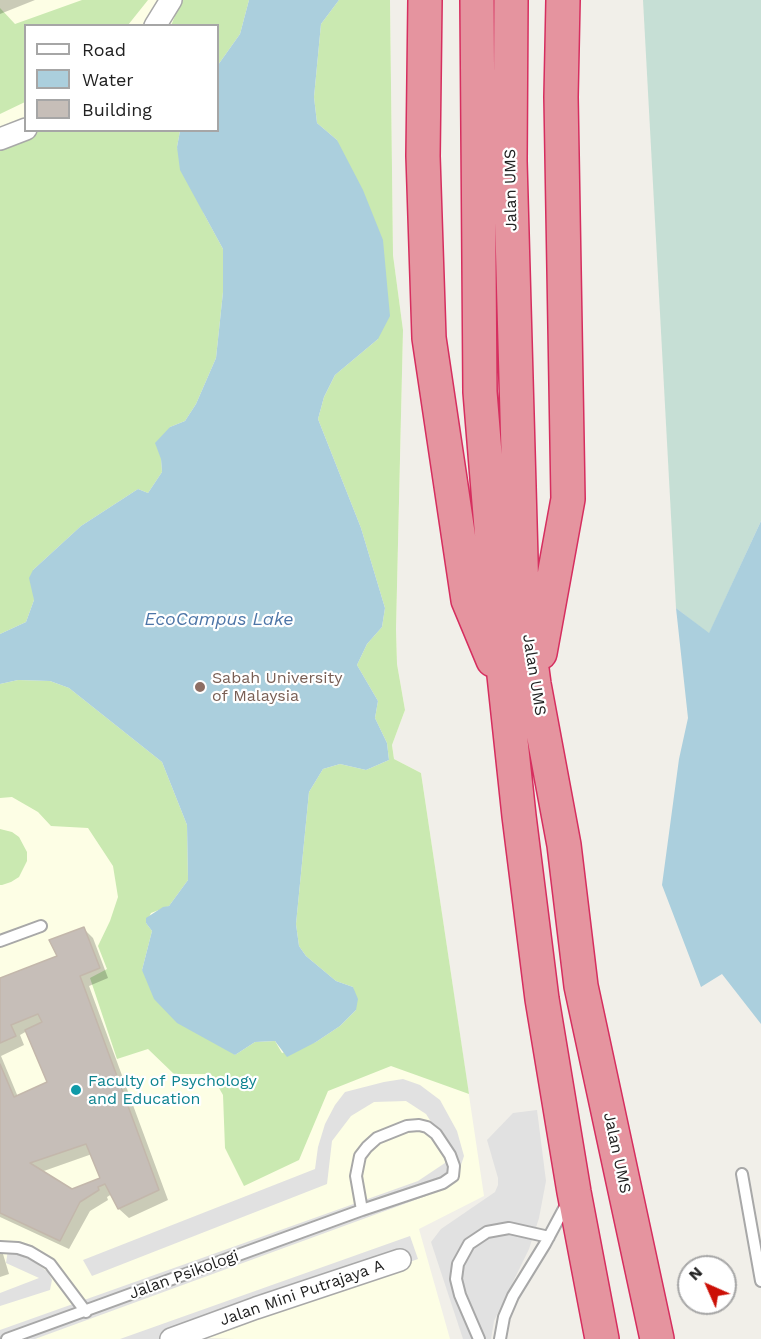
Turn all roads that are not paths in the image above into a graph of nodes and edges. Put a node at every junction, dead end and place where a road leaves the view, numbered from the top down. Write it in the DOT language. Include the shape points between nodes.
graph roads {
  1 [pos="171,0"];
  2 [pos="425,0"];
  3 [pos="477,0"];
  4 [pos="511,0"];
  5 [pos="563,0"];
  6 [pos="155,24"];
  7 [pos="24,130"];
  8 [pos="0,139"];
  9 [pos="520,687"];
  10 [pos="41,926"];
  11 [pos="0,941"];
  12 [pos="742,1174"];
  13 [pos="574,1192"];
  14 [pos="362,1210"];
  15 [pos="549,1237"];
  16 [pos="0,1247"];
  17 [pos="400,1260"];
  18 [pos="761,1281"];
  19 [pos="86,1311"];
  20 [pos="7,1339"];
  21 [pos="171,1339"];
  22 [pos="479,1339"];
  23 [pos="500,1339"];
  24 [pos="602,1339"];
  25 [pos="657,1339"];
  1 -- 6 [label="street"];
  2 -- 9 [label="highway" via="423,156 429,338 468,600"];
  3 -- 9 [label="highway, Jalan UMS" via="480,392"];
  4 -- 9 [label="highway, Jalan UMS" via="510,161 522,595"];
  5 -- 9 [label="highway" via="568,499"];
  7 -- 8 [label="street"];
  9 -- 13 [label="highway, Jalan UMS" via="542,999"];
  9 -- 25 [label="highway, Jalan UMS" via="564,845 581,986"];
  10 -- 11 [label="lane"];
  12 -- 18 [label="lane"];
  13 -- 15 [label="lane"];
  13 -- 24 [label="highway, Jalan UMS"];
  14 -- 14 [label="lane, Jalan Psikologi" via="356,1176 360,1156 367,1147 407,1126 419,1125 436,1134 452,1161 454,1171 450,1179"];
  14 -- 19 [label="lane, Jalan Psikologi"];
  15 -- 22 [label="lane" via="510,1228 487,1232 469,1244 458,1264 456,1279"];
  15 -- 23 [label="lane" via="513,1296"];
  16 -- 19 [label="lane" via="30,1252 50,1264"];
  17 -- 21 [label="street, Jalan Mini Putrajaya A"];
  19 -- 20 [label="lane, Jalan Psikologi"];
}
